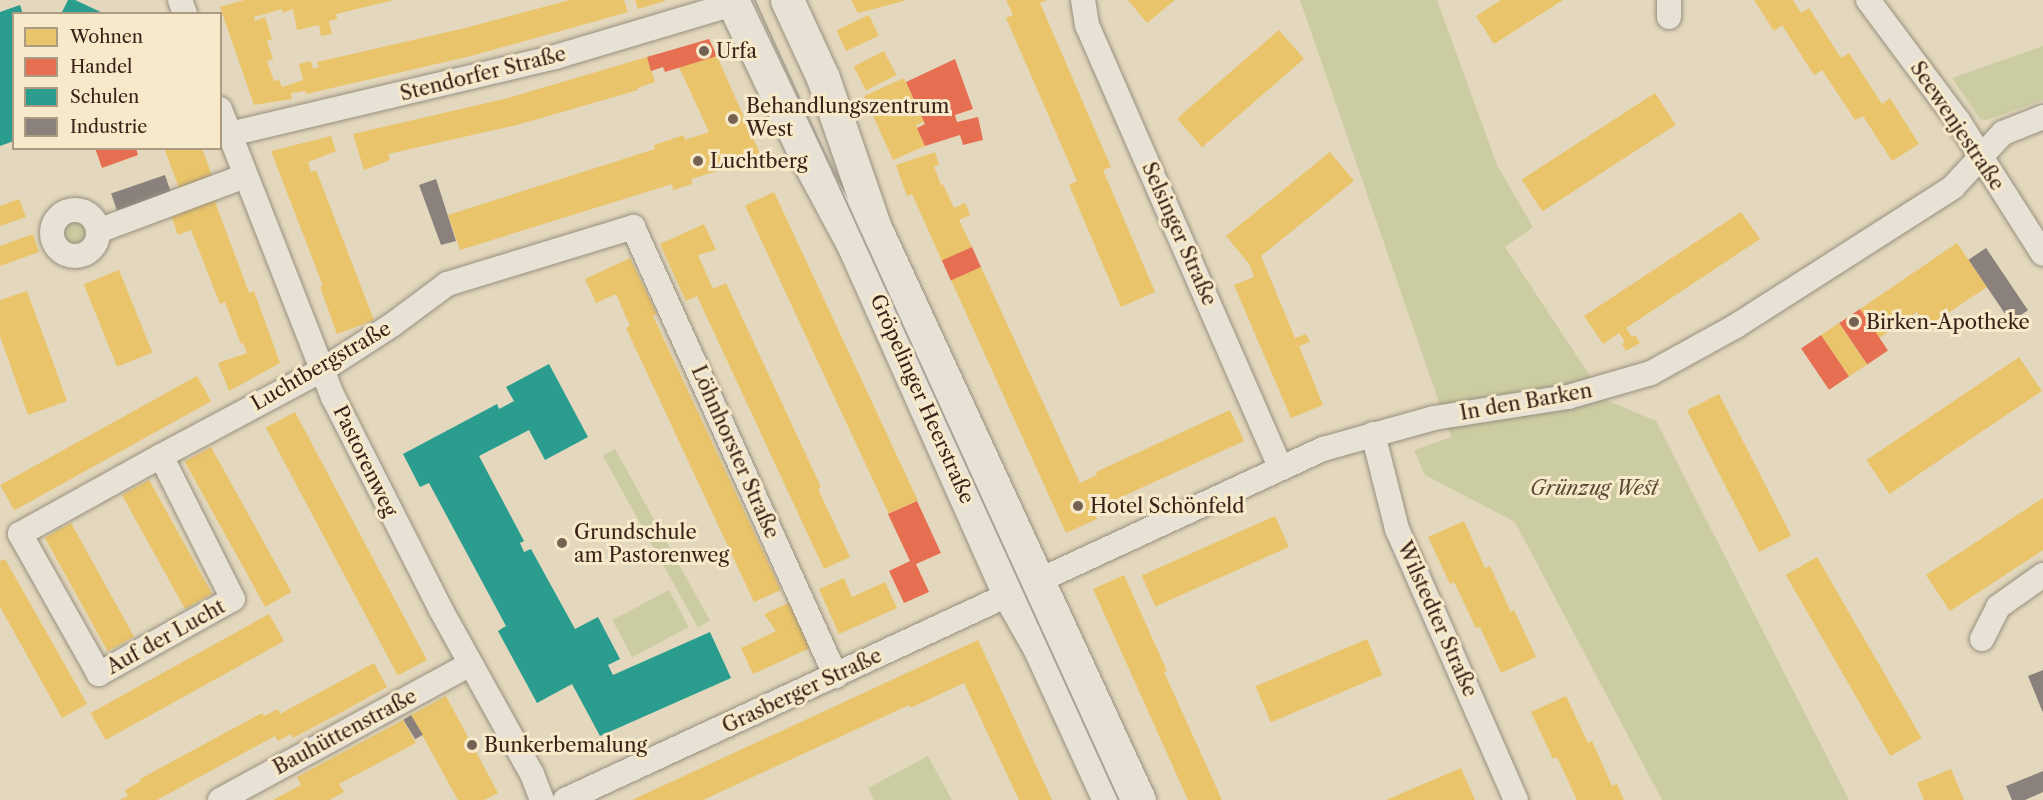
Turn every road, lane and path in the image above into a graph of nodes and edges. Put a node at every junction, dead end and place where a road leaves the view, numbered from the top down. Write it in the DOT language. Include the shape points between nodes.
graph roads {
  1 [pos="787,0"];
  2 [pos="1083,0"];
  3 [pos="1868,0"];
  4 [pos="733,2"];
  5 [pos="222,114"];
  6 [pos="2043,117"];
  7 [pos="230,134"];
  8 [pos="1980,158"];
  9 [pos="245,176"];
  10 [pos="633,227"];
  11 [pos="98,231"];
  12 [pos="2043,254"];
  13 [pos="324,369"];
  14 [pos="1372,434"];
  15 [pos="160,456"];
  16 [pos="1280,467"];
  17 [pos="20,534"];
  18 [pos="2043,575"];
  19 [pos="1023,587"];
  20 [pos="1982,639"];
  21 [pos="471,664"];
  22 [pos="836,676"];
  23 [pos="220,800"];
  24 [pos="542,800"];
  25 [pos="565,800"];
  26 [pos="1109,800"];
  27 [pos="1139,800"];
  28 [pos="1516,800"];
  1 -- 19 [label="main road, Gröpelinger Heerstraße" via="823,78 875,228"];
  2 -- 16 [label="street, Selsinger Straße" via="1087,25"];
  3 -- 8 [label="street, Seewenjestraße" via="1959,122"];
  4 -- 7 [label="street, Stendorfer Straße" via="555,57"];
  4 -- 19 [label="main road, Gröpelinger Heerstraße"];
  5 -- 7 [label="street, Pastorenweg"];
  6 -- 8 [label="street, In den Barken" via="2003,133"];
  7 -- 9 [label="street, Pastorenweg"];
  8 -- 12 [label="street, Seewenjestraße"];
  8 -- 14 [label="street, In den Barken" via="1953,187 1736,326 1651,373 1568,397 1434,418"];
  9 -- 11 [label="street"];
  9 -- 13 [label="street, Pastorenweg"];
  10 -- 13 [label="street, Luchtbergstraße" via="447,284"];
  10 -- 22 [label="street, Löhnhorster Straße"];
  13 -- 15 [label="street, Luchtbergstraße"];
  13 -- 21 [label="street, Pastorenweg" via="333,397 370,472"];
  14 -- 16 [label="street, In den Barken" via="1323,448"];
  14 -- 28 [label="street, Wilstedter Straße" via="1397,529"];
  15 -- 17 [label="street, Luchtbergstraße"];
  15 -- 17 [label="street, Auf der Lucht" via="233,599 99,674"];
  16 -- 19 [label="street, In den Barken"];
  18 -- 20 [label="street" via="1998,607"];
  19 -- 22 [label="street, Grasberger Straße"];
  19 -- 26 [label="main road, Gröpelinger Heerstraße" via="1040,647"];
  19 -- 27 [label="main road, Gröpelinger Heerstraße"];
  21 -- 23 [label="street, Bauhüttenstraße"];
  21 -- 24 [label="street, Pastorenweg" via="532,774"];
  22 -- 25 [label="street, Grasberger Straße"];
}
